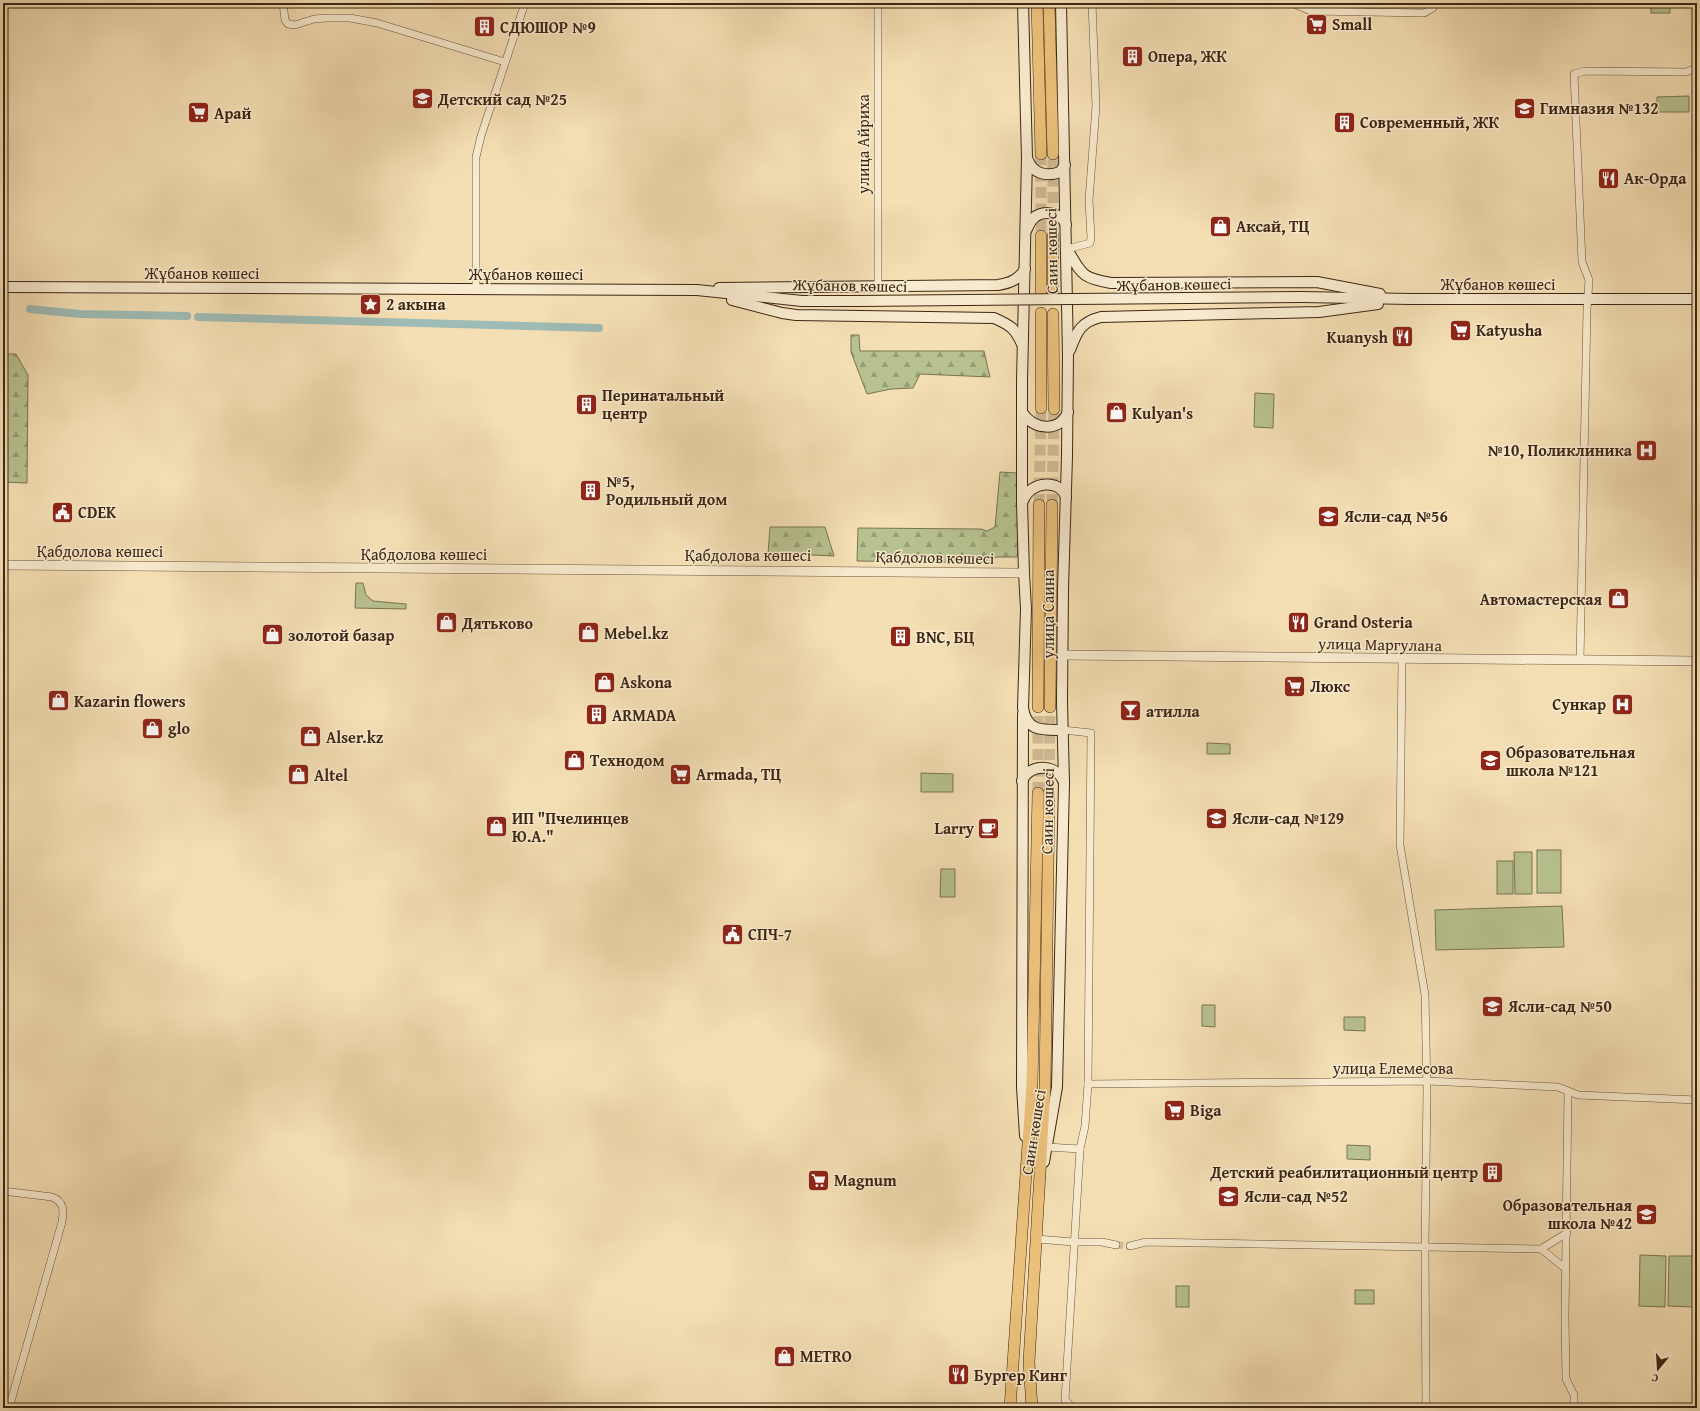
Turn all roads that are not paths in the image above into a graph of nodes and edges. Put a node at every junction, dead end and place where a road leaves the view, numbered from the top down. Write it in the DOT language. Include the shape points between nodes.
graph roads {
  1 [pos="284,3"];
  2 [pos="525,3"];
  3 [pos="878,3"];
  4 [pos="1023,3"];
  5 [pos="1037,3"];
  6 [pos="1049,3"];
  7 [pos="1061,3"];
  8 [pos="1092,3"];
  9 [pos="1292,3"];
  10 [pos="1435,3"];
  11 [pos="505,62"];
  12 [pos="1697,68"];
  13 [pos="1041,154"];
  14 [pos="1053,154"];
  15 [pos="1027,158"];
  16 [pos="1065,165"];
  17 [pos="1066,224"];
  18 [pos="1027,229"];
  19 [pos="1041,236"];
  20 [pos="1053,236"];
  21 [pos="1067,249"];
  22 [pos="1025,269"];
  23 [pos="878,286"];
  24 [pos="3,287"];
  25 [pos="476,288"];
  26 [pos="698,290"];
  27 [pos="1041,293"];
  28 [pos="1053,294"];
  29 [pos="1410,299"];
  30 [pos="1588,299"];
  31 [pos="1697,299"];
  32 [pos="1041,313"];
  33 [pos="1053,314"];
  34 [pos="1023,348"];
  35 [pos="1068,355"];
  36 [pos="1041,408"];
  37 [pos="1054,409"];
  38 [pos="1022,412"];
  39 [pos="1068,412"];
  40 [pos="1066,498"];
  41 [pos="1022,503"];
  42 [pos="1039,505"];
  43 [pos="1052,505"];
  44 [pos="3,565"];
  45 [pos="846,571"];
  46 [pos="1024,573"];
  47 [pos="1063,656"];
  48 [pos="1402,659"];
  49 [pos="1580,660"];
  50 [pos="1697,661"];
  51 [pos="1038,707"];
  52 [pos="1050,707"];
  53 [pos="1023,708"];
  54 [pos="1063,730"];
  55 [pos="1022,781"];
  56 [pos="1064,783"];
  57 [pos="1038,793"];
  58 [pos="1049,793"];
  59 [pos="1427,1081"];
  60 [pos="1088,1084"];
  61 [pos="1568,1091"];
  62 [pos="1697,1100"];
  63 [pos="1047,1147"];
  64 [pos="1080,1149"];
  65 [pos="1027,1163"];
  66 [pos="1039,1190"];
  67 [pos="3,1191"];
  68 [pos="1567,1233"];
  69 [pos="1037,1239"];
  70 [pos="1073,1242"];
  71 [pos="1116,1245"];
  72 [pos="1130,1246"];
  73 [pos="1425,1246"];
  74 [pos="1541,1249"];
  75 [pos="1566,1269"];
  76 [pos="1029,1362"];
  77 [pos="1012,1383"];
  78 [pos="9,1408"];
  79 [pos="1007,1408"];
  80 [pos="1010,1408"];
  81 [pos="1026,1408"];
  82 [pos="1032,1408"];
  83 [pos="1073,1408"];
  84 [pos="1426,1408"];
  85 [pos="1574,1408"];
  1 -- 11 [label="street" via="285,20 288,24 295,25 314,19 350,18 377,23"];
  2 -- 11 [label="street"];
  3 -- 23 [label="street, улица Айриха"];
  4 -- 15 [label="main road, Саин көшесі"];
  5 -- 13 [label="main road"];
  6 -- 14 [label="main road"];
  7 -- 16 [label="main road, Саин көшесі"];
  8 -- 21 [label="street" via="1096,106 1089,200 1091,238 1090,243"];
  9 -- 10 [label="street" via="1311,11 1424,13 1433,8"];
  11 -- 25 [label="street" via="476,157"];
  12 -- 30 [label="street" via="1686,72 1585,71 1574,74 1582,262 1589,280"];
  15 -- 16 [label="main road" via="1036,172 1044,174 1060,172"];
  15 -- 18 [label="main road, Саин көшесі"];
  16 -- 17 [label="main road, Саин көшесі"];
  17 -- 18 [label="main road" via="1060,216 1047,213 1037,216"];
  17 -- 21 [label="main road, Саин көшесі"];
  18 -- 22 [label="main road, Саин көшесі"];
  19 -- 27 [label="main road, Саин көшесі"];
  20 -- 28 [label="main road, Саин көшесі"];
  21 -- 29 [label="main road" via="1086,277 1111,283 1316,282"];
  21 -- 35 [label="main road, Саин көшесі"];
  22 -- 23 [label="main road" via="1016,280 1007,284"];
  22 -- 34 [label="main road, Саин көшесі"];
  23 -- 26 [label="main road"];
  24 -- 25 [label="main road, Жұбанов көшесі"];
  25 -- 26 [label="main road, Жұбанов көшесі"];
  26 -- 29 [label="main road, Жұбанов көшесі, bridge" via="802,301 1302,297"];
  26 -- 34 [label="main road" via="796,315 994,318 1012,327"];
  29 -- 30 [label="main road, Жұбанов көшесі"];
  29 -- 35 [label="main road" via="1319,312 1101,317 1084,324 1077,332"];
  30 -- 31 [label="main road, Жұбанов көшесі"];
  30 -- 49 [label="street"];
  32 -- 36 [label="main road, Саин көшесі"];
  33 -- 37 [label="main road, Саин көшесі"];
  34 -- 38 [label="main road, Саин көшесі"];
  35 -- 39 [label="main road, Саин көшесі"];
  38 -- 39 [label="main road" via="1032,423 1045,427 1061,423"];
  38 -- 41 [label="main road, Саин көшесі"];
  39 -- 40 [label="main road, Саин көшесі"];
  40 -- 41 [label="main road" via="1060,488 1035,486 1028,490"];
  40 -- 47 [label="main road, улица Саина"];
  41 -- 46 [label="main road, Саин көшесі"];
  42 -- 51 [label="main road"];
  43 -- 52 [label="main road"];
  44 -- 45 [label="street, Қабдолова көшесі"];
  45 -- 46 [label="street, Қабдолов көшесі"];
  46 -- 53 [label="main road, Саин көшесі" via="1026,609"];
  47 -- 48 [label="street, улица Маргулана"];
  47 -- 54 [label="main road, улица Саина"];
  48 -- 49 [label="street, улица Маргулана"];
  48 -- 59 [label="street" via="1400,845 1425,995"];
  49 -- 50 [label="street, улица Маргулана"];
  53 -- 54 [label="main road" via="1025,719 1033,726"];
  53 -- 55 [label="main road, Саин көшесі"];
  54 -- 56 [label="main road, Саин көшесі"];
  54 -- 60 [label="street" via="1091,733"];
  55 -- 56 [label="main road" via="1030,771 1044,768 1052,769 1059,774"];
  55 -- 65 [label="main road, Саин көшесі" via="1022,1087"];
  56 -- 63 [label="main road, Саин көшесі" via="1057,1087"];
  57 -- 65 [label="main road, Саин көшесі" via="1032,1085"];
  58 -- 66 [label="main road, Саин көшесі" via="1045,1087"];
  59 -- 60 [label="street, улица Елемесова"];
  59 -- 61 [label="street, улица Елемесова" via="1558,1087"];
  59 -- 73 [label="street"];
  60 -- 64 [label="street" via="1085,1126"];
  61 -- 62 [label="street, улица Елемесова" via="1578,1095"];
  61 -- 68 [label="street"];
  63 -- 64 [label="street"];
  63 -- 66 [label="main road, Саин көшесі"];
  64 -- 70 [label="street"];
  65 -- 77 [label="main road, Саин көшесі"];
  66 -- 69 [label="main road"];
  67 -- 78 [label="street" via="52,1196 60,1200 64,1210"];
  68 -- 74 [label="street"];
  68 -- 75 [label="street"];
  69 -- 70 [label="street"];
  69 -- 76 [label="main road"];
  70 -- 71 [label="street" via="1102,1242"];
  70 -- 83 [label="street" via="1065,1400"];
  72 -- 73 [label="street" via="1146,1242"];
  73 -- 74 [label="street"];
  73 -- 84 [label="street"];
  74 -- 75 [label="street"];
  75 -- 85 [label="street" via="1566,1379 1574,1395"];
  76 -- 81 [label="main road"];
  76 -- 82 [label="main road"];
  77 -- 79 [label="main road"];
  77 -- 80 [label="main road, Саин көшесі"];
}
